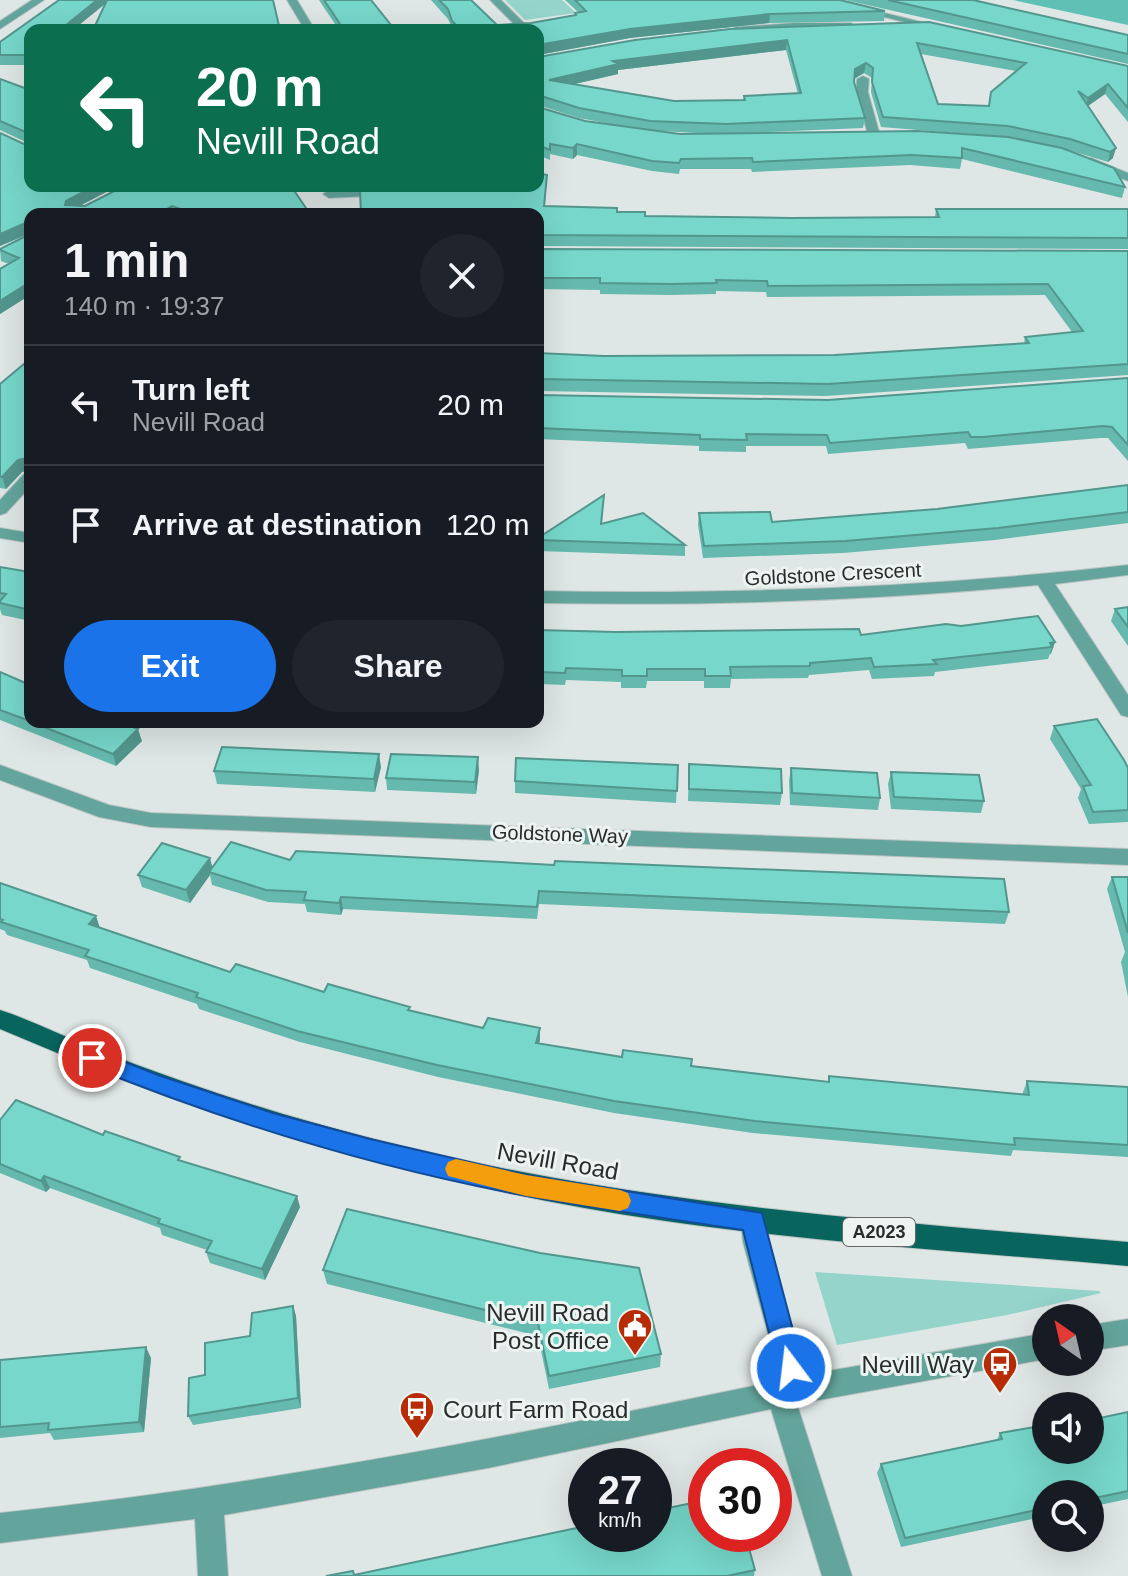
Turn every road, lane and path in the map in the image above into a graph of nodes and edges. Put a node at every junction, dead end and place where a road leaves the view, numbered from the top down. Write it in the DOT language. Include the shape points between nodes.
graph roads {
  1 [pos="39,0"];
  2 [pos="292,0"];
  3 [pos="495,0"];
  4 [pos="819,0"];
  5 [pos="836,4"];
  6 [pos="306,24"];
  7 [pos="520,24"];
  8 [pos="926,24"];
  9 [pos="824,25"];
  10 [pos="0,26"];
  11 [pos="856,26"];
  12 [pos="872,26"];
  13 [pos="950,30"];
  14 [pos="725,31"];
  15 [pos="863,79"];
  16 [pos="858,135"];
  17 [pos="1083,158"];
  18 [pos="1128,177"];
  19 [pos="328,192"];
  20 [pos="333,208"];
  21 [pos="24,484"];
  22 [pos="0,510"];
  23 [pos="0,533"];
  24 [pos="24,537"];
  25 [pos="1128,570"];
  26 [pos="1044,581"];
  27 [pos="544,597"];
  28 [pos="1128,710"];
  29 [pos="0,772"];
  30 [pos="1128,857"];
  31 [pos="0,1019"];
  32 [pos="754,1221"];
  33 [pos="1128,1254"];
  34 [pos="1128,1332"];
  35 [pos="1104,1336"];
  36 [pos="1032,1349"];
  37 [pos="780,1394"];
  38 [pos="209,1502"];
  39 [pos="0,1528"];
  40 [pos="213,1576"];
  41 [pos="837,1576"];
  1 -- 10 [label="street"];
  2 -- 6 [label="street"];
  3 -- 7 [label="street"];
  4 -- 5 [label="street"];
  5 -- 8 [label="street"];
  5 -- 9 [label="street"];
  8 -- 12 [label="street"];
  8 -- 13 [label="street"];
  9 -- 11 [label="street"];
  9 -- 14 [label="street"];
  15 -- 16 [label="street" via="862,92 879,135"];
  17 -- 18 [label="street"];
  19 -- 20 [label="street"];
  21 -- 22 [label="street"];
  23 -- 24 [label="street"];
  25 -- 26 [label="street, Goldstone Crescent"];
  26 -- 27 [label="street, Goldstone Crescent" via="741,600"];
  26 -- 28 [label="street"];
  29 -- 30 [label="street, Goldstone Way" via="86,805 151,820"];
  31 -- 32 [label="main road, Nevill Road / A2023" via="153,1083 370,1149 526,1186"];
  32 -- 33 [label="main road, Nevill Road / A2023"];
  32 -- 37 [label="street" via="792,1373"];
  34 -- 35 [label="street"];
  36 -- 37 [label="street"];
  37 -- 38 [label="street" via="473,1457"];
  37 -- 41 [label="street"];
  38 -- 39 [label="street"];
  38 -- 40 [label="street"];
}
